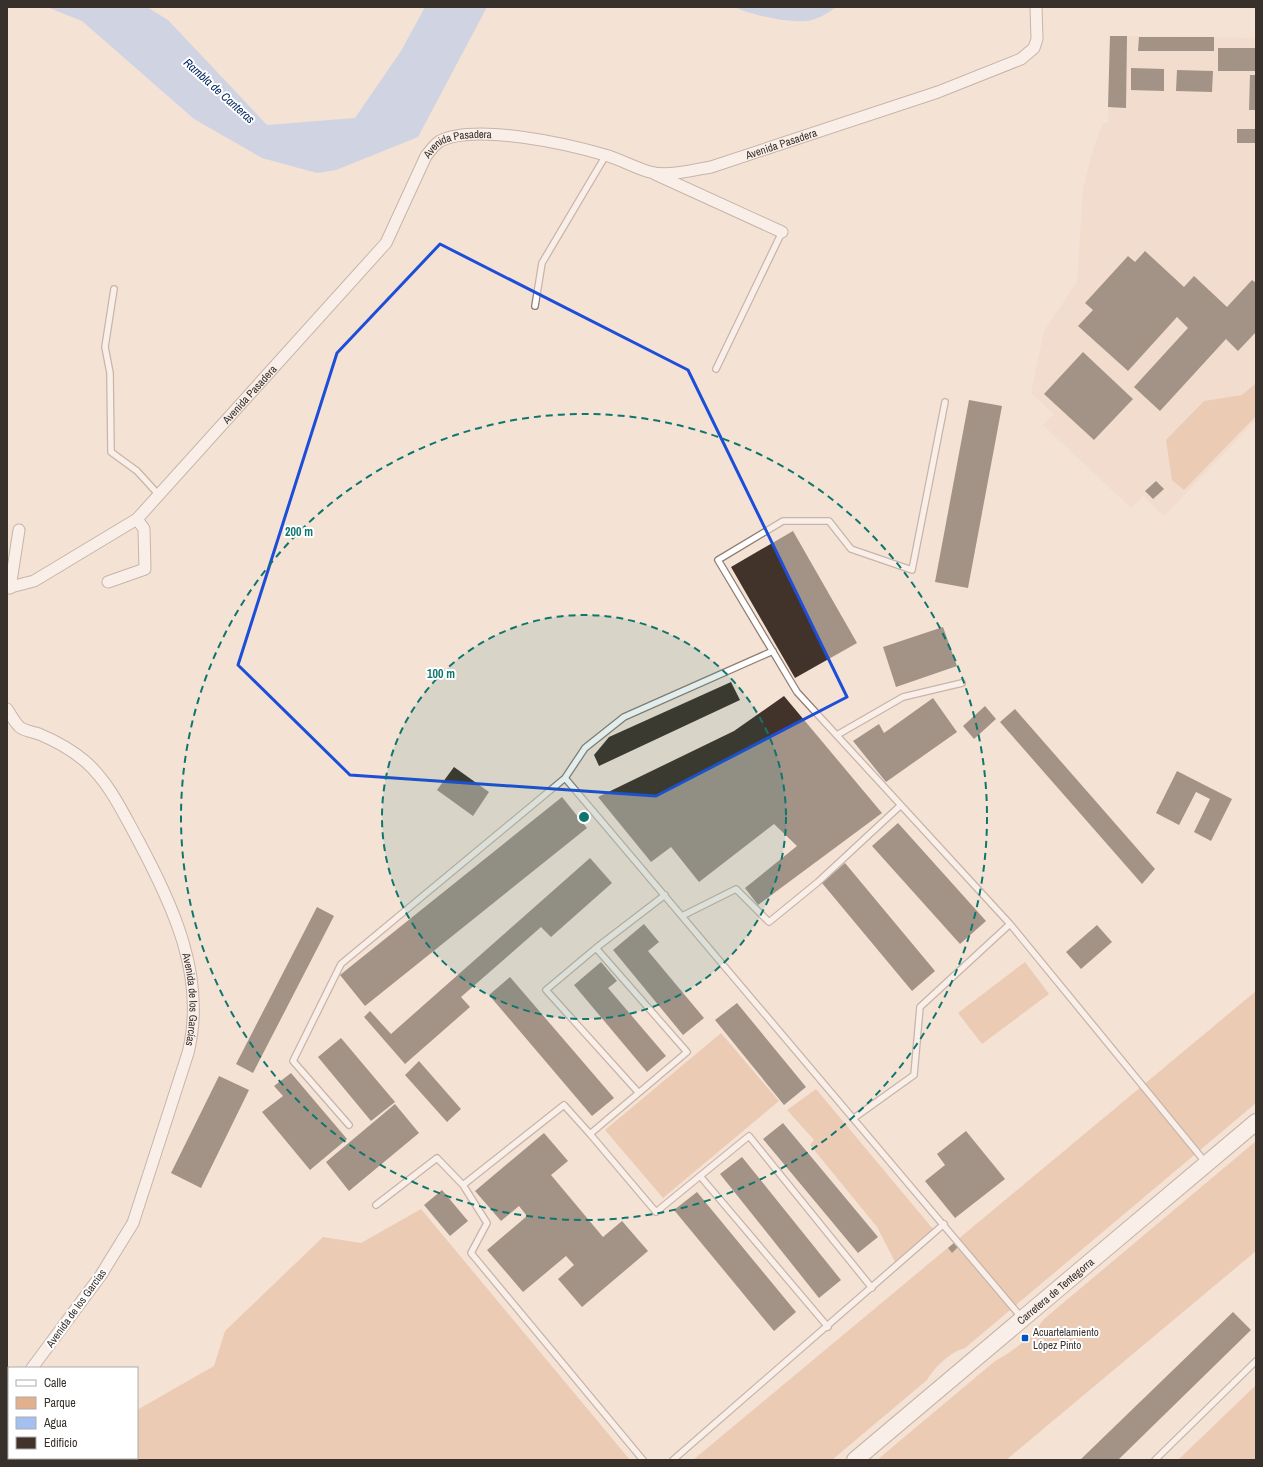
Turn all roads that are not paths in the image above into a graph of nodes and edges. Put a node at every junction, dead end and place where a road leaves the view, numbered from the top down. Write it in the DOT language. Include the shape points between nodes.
graph roads {
  1 [pos="1036,7"];
  2 [pos="606,155"];
  3 [pos="651,172"];
  4 [pos="782,232"];
  5 [pos="114,289"];
  6 [pos="534,306"];
  7 [pos="716,369"];
  8 [pos="945,402"];
  9 [pos="158,494"];
  10 [pos="137,519"];
  11 [pos="19,530"];
  12 [pos="108,582"];
  13 [pos="8,588"];
  14 [pos="773,651"];
  15 [pos="962,683"];
  16 [pos="7,709"];
  17 [pos="836,735"];
  18 [pos="565,778"];
  19 [pos="901,805"];
  20 [pos="665,895"];
  21 [pos="682,916"];
  22 [pos="1010,924"];
  23 [pos="596,948"];
  24 [pos="638,1092"];
  25 [pos="854,1118"];
  26 [pos="1256,1122"];
  27 [pos="350,1125"];
  28 [pos="590,1134"];
  29 [pos="1206,1163"];
  30 [pos="700,1176"];
  31 [pos="463,1185"];
  32 [pos="376,1205"];
  33 [pos="944,1224"];
  34 [pos="872,1288"];
  35 [pos="1023,1319"];
  36 [pos="828,1327"];
  37 [pos="1256,1361"];
  38 [pos="33,1367"];
  39 [pos="643,1460"];
  40 [pos="673,1460"];
  41 [pos="855,1460"];
  42 [pos="1155,1460"];
  1 -- 3 [label="street, Avenida Pasadera" via="1037,39 1034,48 1021,59 938,92 729,162 680,172"];
  2 -- 3 [label="street, Avenida Pasadera"];
  2 -- 6 [label="lane" via="542,263"];
  2 -- 9 [label="street, Avenida Pasadera" via="555,143 502,136 464,135 440,141 432,147 386,243"];
  3 -- 4 [label="street"];
  4 -- 7 [label="lane"];
  5 -- 9 [label="lane" via="105,347 110,373 111,452 137,471"];
  8 -- 14 [label="lane" via="912,570 851,549 829,521 783,521 718,560"];
  9 -- 10 [label="street, Avenida Pasadera"];
  10 -- 12 [label="street" via="144,529 145,569"];
  10 -- 13 [label="street, Avenida Pasadera" via="34,581"];
  11 -- 13 [label="street"];
  14 -- 17 [label="lane" via="797,692"];
  14 -- 18 [label="lane" via="624,717 585,748"];
  15 -- 17 [label="lane" via="903,697"];
  16 -- 38 [label="street, Avenida de los Garcías" via="21,728 62,745 84,760 98,773 111,791 160,882 176,922 188,958 195,1009 188,1053 133,1222 101,1275"];
  17 -- 19 [label="lane"];
  18 -- 20 [label="lane"];
  18 -- 27 [label="lane" via="341,964 293,1061"];
  19 -- 21 [label="lane" via="818,882 769,922 736,888"];
  19 -- 22 [label="lane"];
  20 -- 21 [label="lane"];
  20 -- 23 [label="lane"];
  21 -- 25 [label="lane"];
  22 -- 25 [label="lane" via="920,1007 914,1075"];
  22 -- 29 [label="lane"];
  23 -- 24 [label="lane" via="687,1052"];
  23 -- 24 [label="lane" via="546,990"];
  24 -- 28 [label="lane"];
  25 -- 33 [label="lane"];
  26 -- 29 [label="main road, Carretera de Tentegorra"];
  28 -- 30 [label="lane" via="656,1212"];
  28 -- 31 [label="lane" via="564,1105"];
  29 -- 35 [label="main road, Carretera de Tentegorra"];
  30 -- 34 [label="lane" via="749,1136"];
  30 -- 36 [label="lane"];
  31 -- 32 [label="lane" via="437,1158"];
  31 -- 39 [label="lane" via="487,1223 471,1253"];
  33 -- 34 [label="lane"];
  33 -- 35 [label="lane"];
  34 -- 36 [label="lane"];
  35 -- 41 [label="main road, Carretera de Tentegorra"];
  36 -- 40 [label="lane"];
  37 -- 42 [label="lane"];
}
